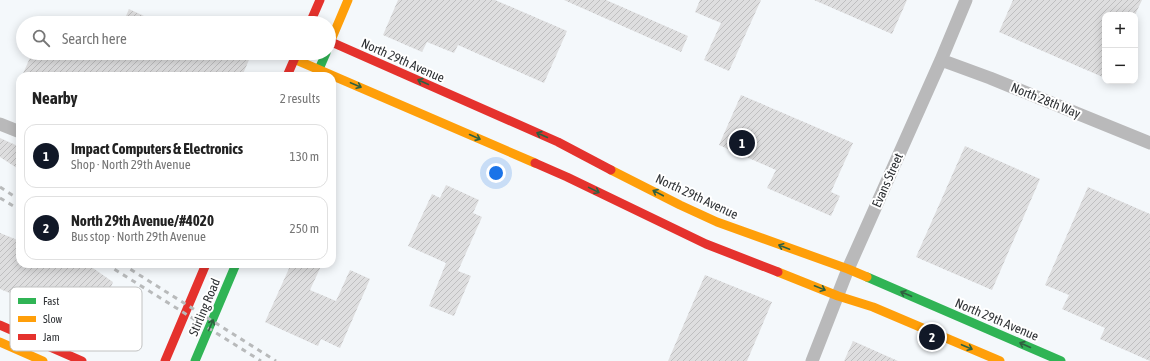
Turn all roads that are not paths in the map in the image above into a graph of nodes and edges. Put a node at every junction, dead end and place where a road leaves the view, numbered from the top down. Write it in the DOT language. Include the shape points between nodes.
graph roads {
  1 [pos="320,0"];
  2 [pos="348,0"];
  3 [pos="966,0"];
  4 [pos="313,16"];
  5 [pos="336,27"];
  6 [pos="336,46"];
  7 [pos="294,60"];
  8 [pos="301,60"];
  9 [pos="323,60"];
  10 [pos="941,60"];
  11 [pos="289,72"];
  12 [pos="316,72"];
  13 [pos="317,72"];
  14 [pos="336,81"];
  15 [pos="0,124"];
  16 [pos="16,130"];
  17 [pos="1150,143"];
  18 [pos="204,268"];
  19 [pos="234,268"];
  20 [pos="848,269"];
  21 [pos="838,296"];
  22 [pos="0,325"];
  23 [pos="10,329"];
  24 [pos="0,342"];
  25 [pos="10,346"];
  26 [pos="20,351"];
  27 [pos="59,351"];
  28 [pos="43,361"];
  29 [pos="82,361"];
  30 [pos="165,361"];
  31 [pos="195,361"];
  32 [pos="812,361"];
  33 [pos="1000,361"];
  34 [pos="1061,361"];
  1 -- 4 [label="street"];
  2 -- 5 [label="street"];
  3 -- 10 [label="street, Evans Street"];
  20 -- 6 [label="street, North 29th Avenue, one-way" via="716,222 558,142"];
  7 -- 11 [label="street"];
  8 -- 12 [label="street"];
  9 -- 13 [label="street"];
  10 -- 17 [label="street, North 28th Way"];
  10 -- 20 [label="street, Evans Street"];
  14 -- 21 [label="street, one-way" via="567,177 706,244"];
  15 -- 16 [label="street"];
  18 -- 30 [label="street, Stirling Road"];
  31 -- 19 [label="street, Stirling Road, one-way"];
  20 -- 21 [label="street, Evans Street"];
  34 -- 20 [label="street, North 29th Avenue, one-way"];
  21 -- 32 [label="street, Evans Street"];
  21 -- 33 [label="street, one-way" via="872,307"];
  22 -- 23 [label="street"];
  24 -- 25 [label="street"];
  26 -- 28 [label="street"];
  27 -- 29 [label="street"];
}
